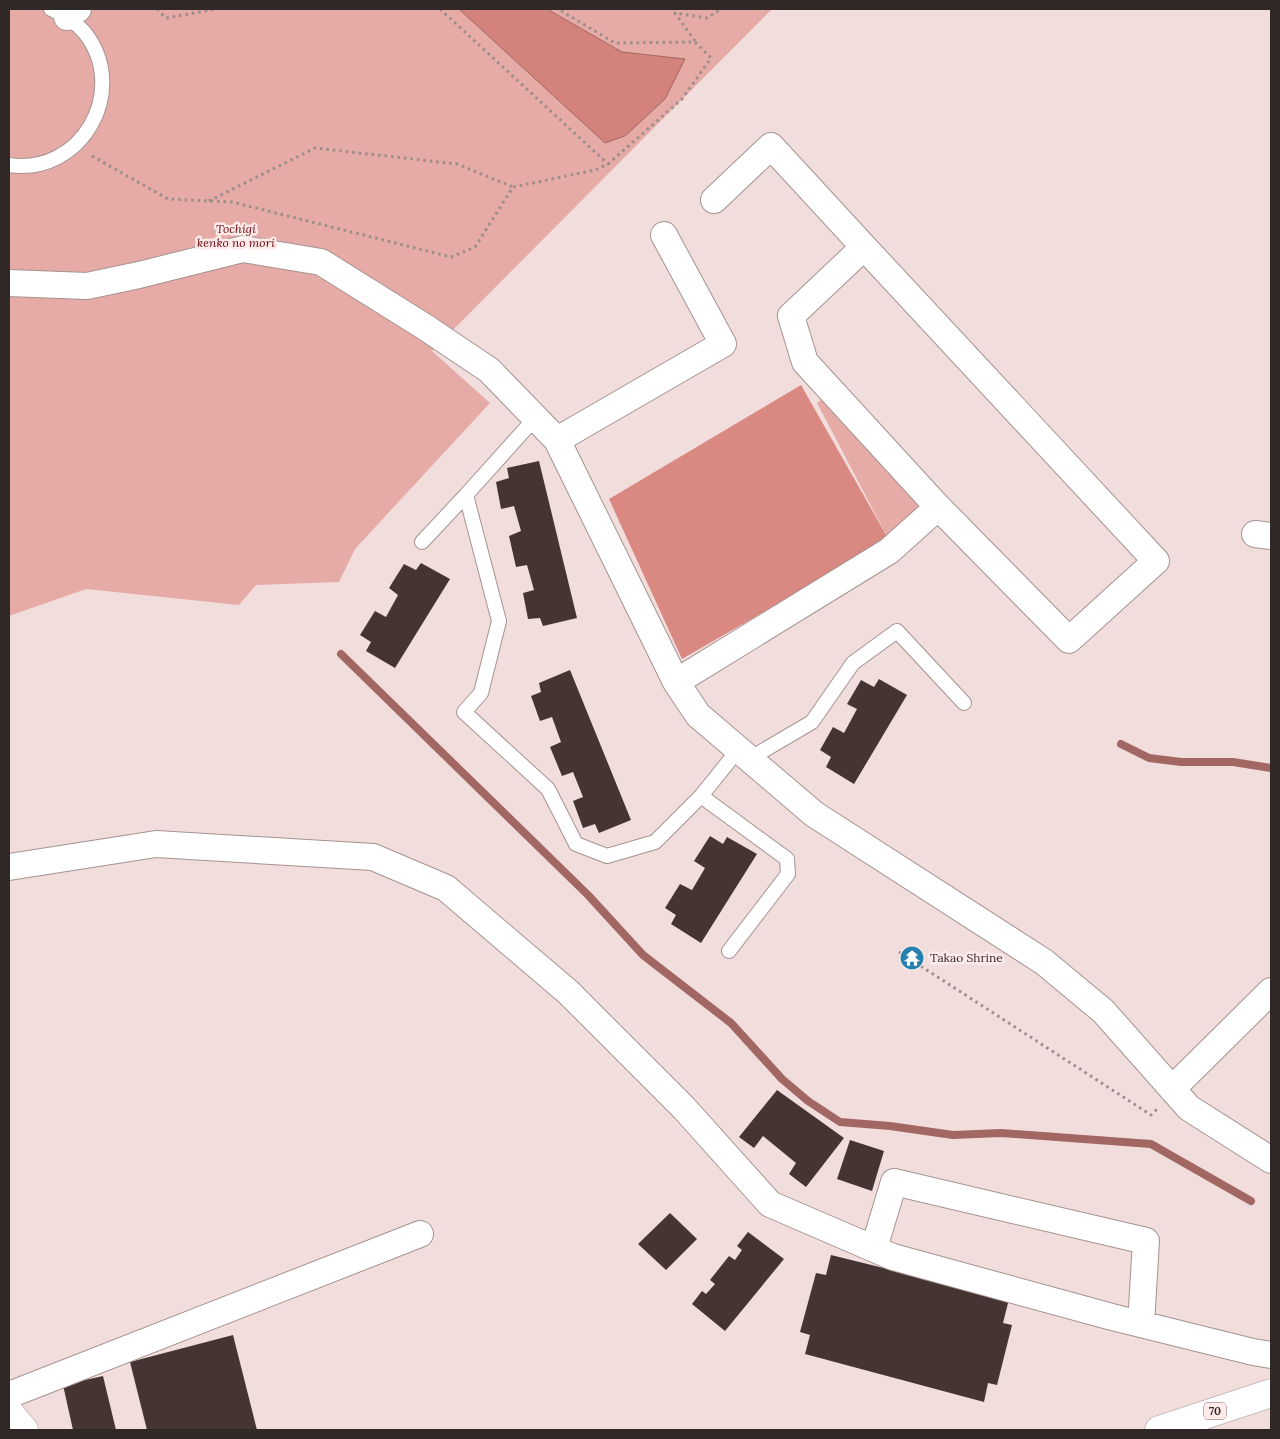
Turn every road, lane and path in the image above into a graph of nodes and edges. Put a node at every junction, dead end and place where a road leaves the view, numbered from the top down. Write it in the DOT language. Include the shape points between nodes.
graph roads {
  1 [pos="157,9"];
  2 [pos="216,9"];
  3 [pos="440,9"];
  4 [pos="558,9"];
  5 [pos="721,9"];
  6 [pos="65,11"];
  7 [pos="695,42"];
  8 [pos="74,146"];
  9 [pos="608,164"];
  10 [pos="9,165"];
  11 [pos="513,187"];
  12 [pos="714,200"];
  13 [pos="208,201"];
  14 [pos="664,235"];
  15 [pos="864,247"];
  16 [pos="9,283"];
  17 [pos="536,417"];
  18 [pos="557,440"];
  19 [pos="466,495"];
  20 [pos="938,507"];
  21 [pos="422,542"];
  22 [pos="676,682"];
  23 [pos="964,703"];
  24 [pos="744,754"];
  25 [pos="701,796"];
  26 [pos="9,868"];
  27 [pos="729,951"];
  28 [pos="899,952"];
  29 [pos="1271,991"];
  30 [pos="1172,1089"];
  31 [pos="1271,1160"];
  32 [pos="420,1234"];
  33 [pos="874,1248"];
  34 [pos="1141,1324"];
  35 [pos="1271,1355"];
  36 [pos="1271,1393"];
  37 [pos="9,1395"];
  38 [pos="9,1412"];
  39 [pos="24,1430"];
  40 [pos="1159,1430"];
  1 -- 2 [label="path" via="166,18"];
  3 -- 9 [label="path"];
  4 -- 7 [label="path" via="615,43"];
  5 -- 7 [label="path" via="707,18 675,13"];
  6 -- 8 [label="lane" via="90,42 101,68 102,80 100,104 94,121"];
  7 -- 9 [label="path" via="711,58 682,98"];
  8 -- 10 [label="lane" via="48,162"];
  8 -- 13 [label="path" via="168,199"];
  9 -- 11 [label="path" via="595,170"];
  11 -- 13 [label="path" via="457,164 314,148"];
  11 -- 13 [label="path" via="475,247 452,257 232,202"];
  12 -- 15 [label="street" via="772,146"];
  14 -- 18 [label="street" via="723,344"];
  15 -- 20 [label="street" via="791,316 805,362"];
  15 -- 20 [label="street" via="1156,561 1069,640"];
  16 -- 17 [label="street" via="87,286 243,248 321,262 489,370"];
  17 -- 18 [label="street"];
  17 -- 19 [label="lane"];
  18 -- 22 [label="street"];
  19 -- 21 [label="lane"];
  19 -- 25 [label="lane" via="500,621 481,693 464,712 548,790 576,844 607,856 655,842"];
  20 -- 22 [label="street" via="888,551"];
  22 -- 24 [label="street" via="698,715"];
  23 -- 24 [label="lane" via="897,631 853,662 812,722"];
  24 -- 25 [label="lane"];
  24 -- 30 [label="street" via="814,814 1044,962 1103,1010"];
  25 -- 27 [label="lane" via="787,859 788,874"];
  26 -- 33 [label="street" via="156,844 373,856 446,888 568,992 684,1108 770,1204"];
  28 -- 30 [label="path" via="1151,1115"];
  29 -- 30 [label="street"];
  30 -- 31 [label="street" via="1189,1108"];
  32 -- 37 [label="street"];
  33 -- 34 [label="street" via="894,1257"];
  33 -- 34 [label="street" via="894,1182 1146,1241"];
  34 -- 35 [label="street"];
  36 -- 40 [label="main road, 70"];
  38 -- 39 [label="main road"];
}
